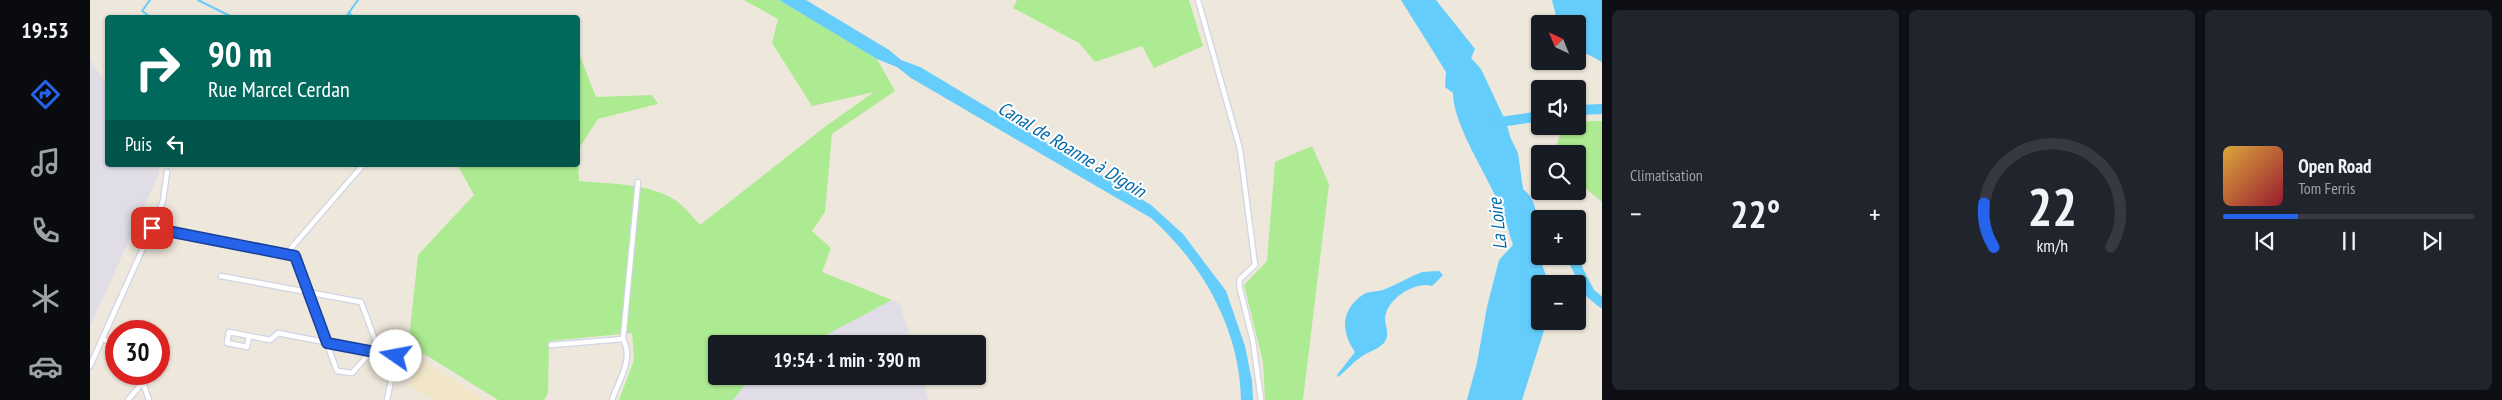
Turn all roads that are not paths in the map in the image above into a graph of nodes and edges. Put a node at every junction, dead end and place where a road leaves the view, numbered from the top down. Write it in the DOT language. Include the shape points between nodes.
graph roads {
  1 [pos="1198,0"];
  2 [pos="361,167"];
  3 [pos="167,172"];
  4 [pos="638,182"];
  5 [pos="152,228"];
  6 [pos="286,254"];
  7 [pos="221,276"];
  8 [pos="309,292"];
  9 [pos="249,336"];
  10 [pos="103,339"];
  11 [pos="623,340"];
  12 [pos="327,343"];
  13 [pos="552,345"];
  14 [pos="372,351"];
  15 [pos="380,352"];
  16 [pos="90,366"];
  17 [pos="140,385"];
  18 [pos="144,385"];
  19 [pos="128,400"];
  20 [pos="149,400"];
  21 [pos="387,400"];
  22 [pos="612,400"];
  23 [pos="1260,400"];
  1 -- 23 [label="street" via="1242,163 1256,265 1240,279 1239,285 1253,341"];
  2 -- 6 [label="street"];
  3 -- 5 [label="street" via="163,201"];
  4 -- 11 [label="street"];
  5 -- 6 [label="street"];
  5 -- 10 [label="street"];
  6 -- 8 [label="street" via="295,256"];
  7 -- 8 [label="street"];
  8 -- 12 [label="street"];
  8 -- 15 [label="street" via="361,302"];
  9 -- 9 [label="street" via="247,347 226,344 230,332"];
  9 -- 12 [label="street" via="270,340 278,333"];
  10 -- 16 [label="street"];
  11 -- 13 [label="street"];
  11 -- 22 [label="street" via="628,349 628,359"];
  12 -- 14 [label="street"];
  12 -- 14 [label="street" via="337,371 352,373"];
  14 -- 15 [label="street"];
  15 -- 21 [label="street" via="396,356"];
  17 -- 19 [label="street"];
  18 -- 20 [label="street"];
}
